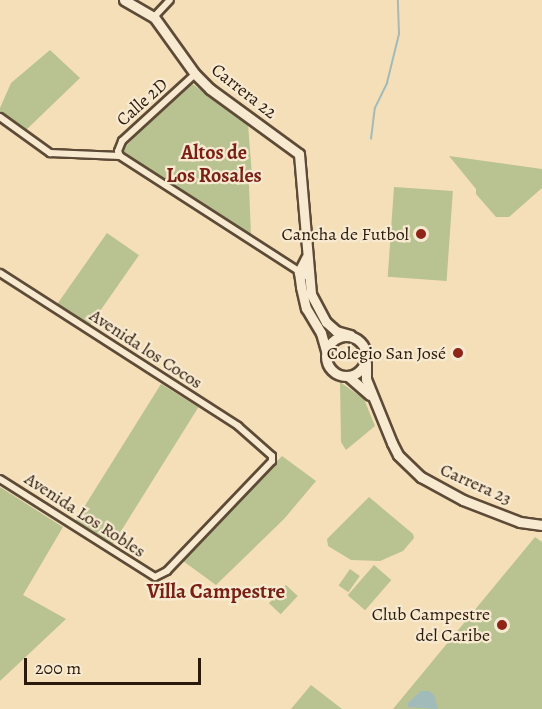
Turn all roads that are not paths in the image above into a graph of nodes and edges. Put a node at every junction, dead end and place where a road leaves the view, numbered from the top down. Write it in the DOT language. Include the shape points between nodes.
graph roads {
  1 [pos="124,0"];
  2 [pos="170,0"];
  3 [pos="154,17"];
  4 [pos="195,74"];
  5 [pos="0,117"];
  6 [pos="120,156"];
  7 [pos="0,273"];
  8 [pos="304,274"];
  9 [pos="350,335"];
  10 [pos="326,350"];
  11 [pos="366,363"];
  12 [pos="348,376"];
  13 [pos="372,396"];
  14 [pos="0,479"];
  15 [pos="542,525"];
  16 [pos="154,578"];
  1 -- 3 [label="street, Carrera 22"];
  2 -- 3 [label="street"];
  3 -- 4 [label="street, Carrera 22"];
  4 -- 6 [label="street, Calle 2D" via="122,141"];
  4 -- 8 [label="street, Carrera 22" via="299,154"];
  5 -- 6 [label="street" via="50,153"];
  6 -- 8 [label="street"];
  7 -- 16 [label="street, Avenida los Cocos" via="238,426 272,456 272,461 167,571"];
  8 -- 9 [label="street" via="321,315 336,331"];
  8 -- 10 [label="street" via="306,308"];
  9 -- 10 [label="street" via="333,340"];
  9 -- 11 [label="street" via="366,349"];
  10 -- 12 [label="street" via="330,369"];
  11 -- 12 [label="street" via="359,372"];
  11 -- 13 [label="street, Carrera 23"];
  12 -- 13 [label="street, Carrera 23"];
  13 -- 15 [label="street, Carrera 23" via="398,455 421,477 463,500 520,522"];
  14 -- 16 [label="street, Avenida Los Robles"];
}
